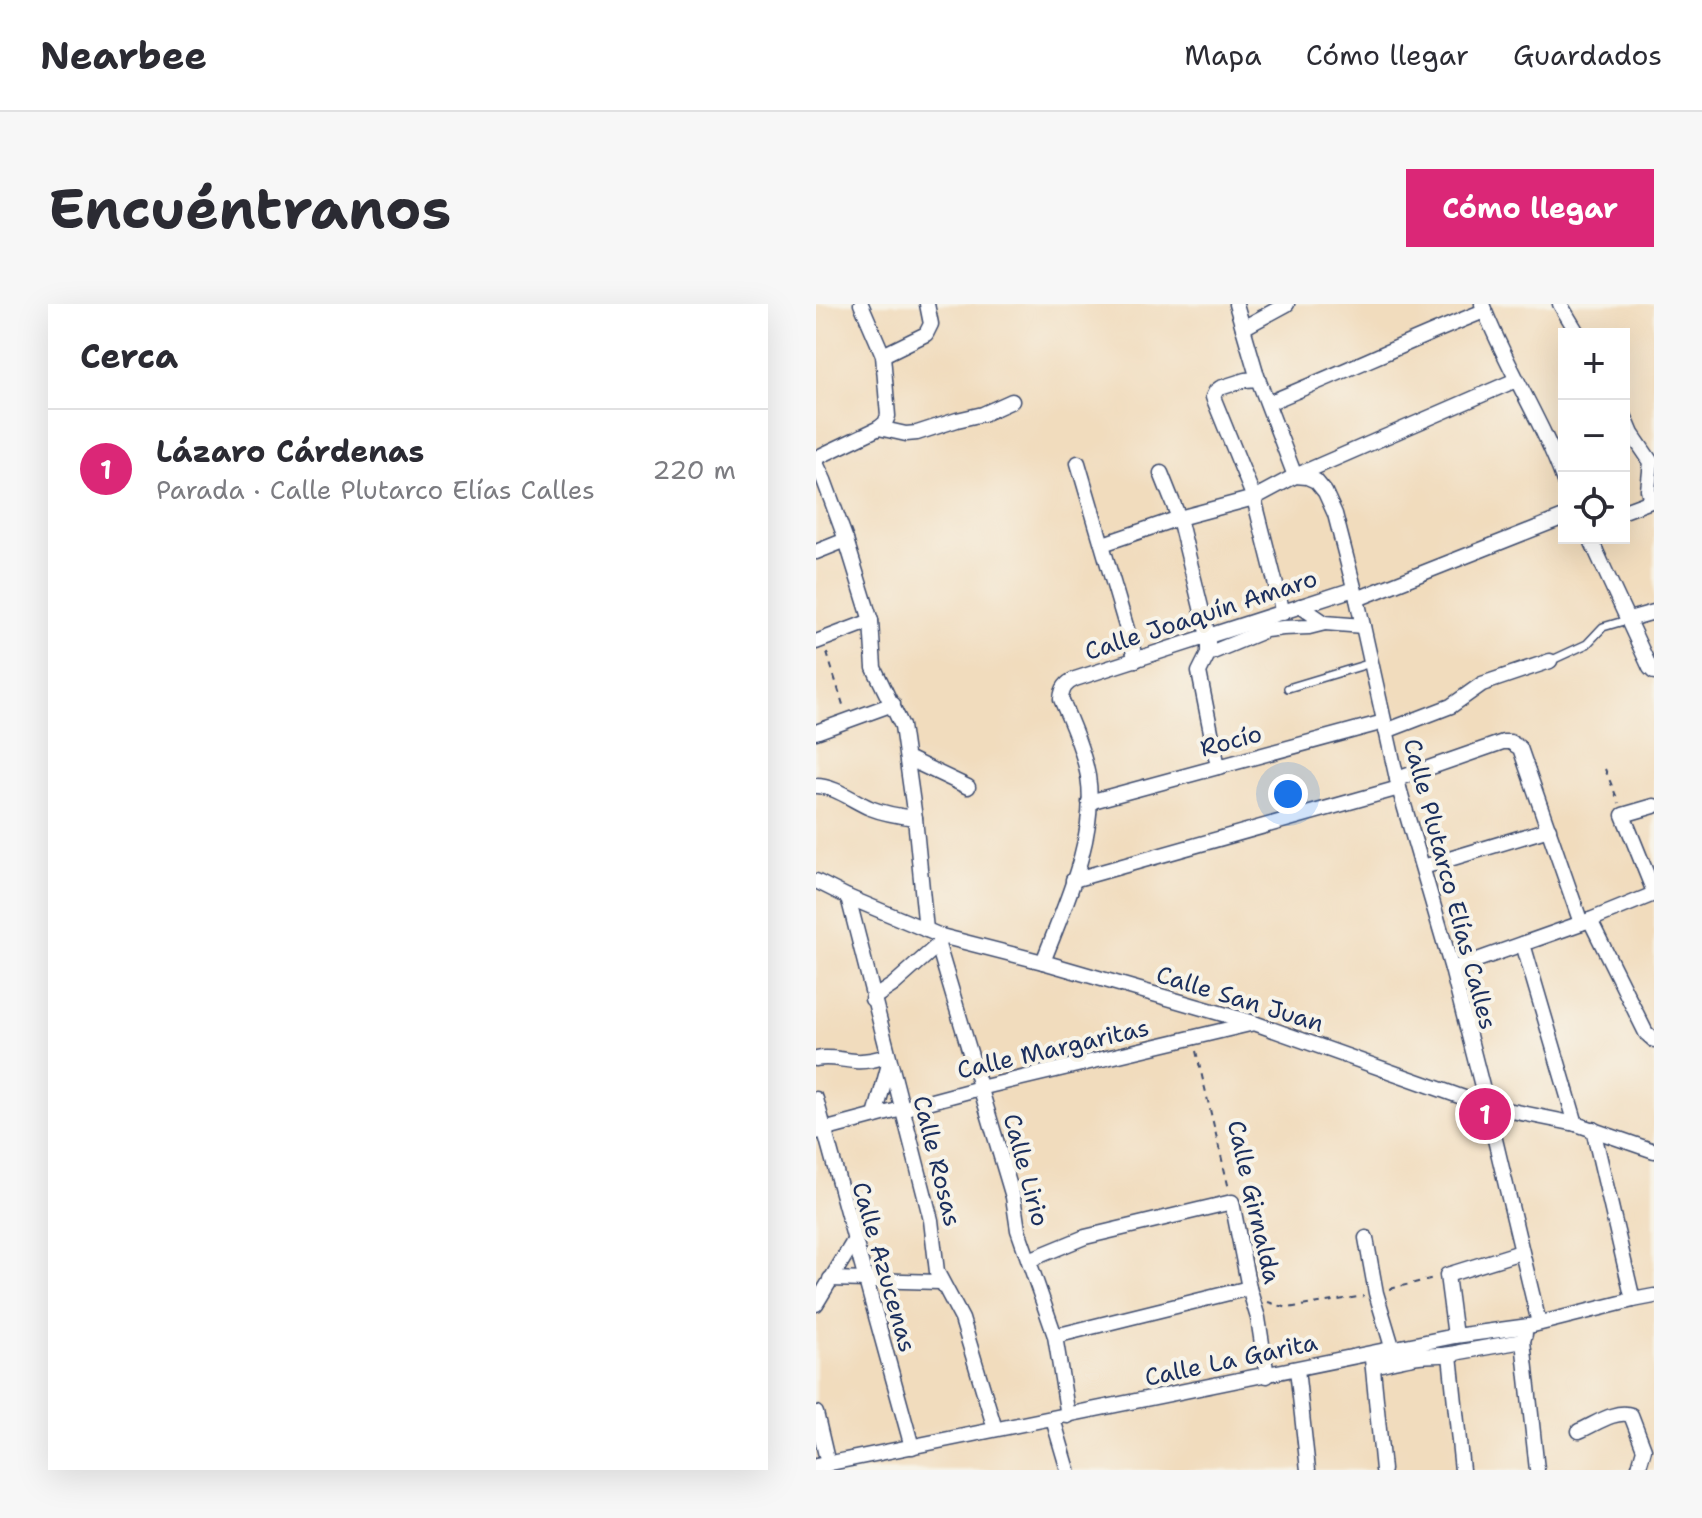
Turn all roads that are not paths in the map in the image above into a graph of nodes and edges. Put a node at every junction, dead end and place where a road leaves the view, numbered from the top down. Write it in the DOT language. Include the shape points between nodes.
graph roads {
  1 [pos="861,304"];
  2 [pos="927,304"];
  3 [pos="1236,304"];
  4 [pos="1287,304"];
  5 [pos="1560,304"];
  6 [pos="1483,307"];
  7 [pos="1243,328"];
  8 [pos="1574,328"];
  9 [pos="883,355"];
  10 [pos="1258,379"];
  11 [pos="1516,380"];
  12 [pos="1012,401"];
  13 [pos="1268,403"];
  14 [pos="879,428"];
  15 [pos="1630,429"];
  16 [pos="816,460"];
  17 [pos="1078,463"];
  18 [pos="1560,472"];
  19 [pos="1161,473"];
  20 [pos="1295,476"];
  21 [pos="1254,498"];
  22 [pos="1652,500"];
  23 [pos="1630,509"];
  24 [pos="1179,518"];
  25 [pos="1558,519"];
  26 [pos="846,540"];
  27 [pos="1103,544"];
  28 [pos="1593,544"];
  29 [pos="816,552"];
  30 [pos="1356,594"];
  31 [pos="1300,606"];
  32 [pos="1654,612"];
  33 [pos="1283,613"];
  34 [pos="1629,619"];
  35 [pos="871,621"];
  36 [pos="1325,623"];
  37 [pos="1363,626"];
  38 [pos="1208,636"];
  39 [pos="820,641"];
  40 [pos="1208,654"];
  41 [pos="1136,660"];
  42 [pos="1550,661"];
  43 [pos="1371,663"];
  44 [pos="1654,672"];
  45 [pos="1288,688"];
  46 [pos="893,704"];
  47 [pos="1385,726"];
  48 [pos="816,732"];
  49 [pos="907,758"];
  50 [pos="1218,767"];
  51 [pos="1398,784"];
  52 [pos="816,786"];
  53 [pos="968,787"];
  54 [pos="1089,802"];
  55 [pos="1654,806"];
  56 [pos="915,818"];
  57 [pos="1549,829"];
  58 [pos="1423,867"];
  59 [pos="1073,880"];
  60 [pos="816,881"];
  61 [pos="1654,893"];
  62 [pos="848,897"];
  63 [pos="1586,922"];
  64 [pos="926,930"];
  65 [pos="940,941"];
  66 [pos="1523,944"];
  67 [pos="1043,962"];
  68 [pos="1452,969"];
  69 [pos="872,999"];
  70 [pos="1254,1023"];
  71 [pos="1654,1040"];
  72 [pos="816,1059"];
  73 [pos="888,1060"];
  74 [pos="980,1088"];
  75 [pos="816,1099"];
  76 [pos="1487,1106"];
  77 [pos="901,1109"];
  78 [pos="875,1116"];
  79 [pos="1576,1124"];
  80 [pos="1593,1129"];
  81 [pos="820,1130"];
  82 [pos="1654,1151"];
  83 [pos="1366,1238"];
  84 [pos="854,1241"];
  85 [pos="1521,1252"];
  86 [pos="1029,1260"];
  87 [pos="830,1279"];
  88 [pos="865,1280"];
  89 [pos="940,1282"];
  90 [pos="1251,1293"];
  91 [pos="1653,1299"];
  92 [pos="1633,1300"];
  93 [pos="816,1304"];
  94 [pos="1530,1330"];
  95 [pos="1055,1336"];
  96 [pos="1455,1336"];
  97 [pos="1393,1350"];
  98 [pos="1450,1355"];
  99 [pos="1372,1360"];
  100 [pos="1297,1369"];
  101 [pos="1267,1376"];
  102 [pos="816,1413"];
  103 [pos="1061,1417"];
  104 [pos="995,1429"];
  105 [pos="1579,1431"];
  106 [pos="912,1447"];
  107 [pos="1649,1448"];
  108 [pos="822,1465"];
  109 [pos="1068,1470"];
  110 [pos="1308,1470"];
  111 [pos="1383,1470"];
  112 [pos="1462,1470"];
  113 [pos="1537,1470"];
  114 [pos="1638,1470"];
  1 -- 9 [label="street"];
  2 -- 9 [label="street" via="931,324 926,334"];
  3 -- 7 [label="street"];
  4 -- 7 [label="street"];
  5 -- 8 [label="street"];
  6 -- 11 [label="street"];
  6 -- 13 [label="street"];
  7 -- 10 [label="street"];
  9 -- 14 [label="street" via="888,416"];
  10 -- 13 [label="street"];
  10 -- 21 [label="street" via="1213,394"];
  11 -- 18 [label="street"];
  11 -- 20 [label="street"];
  12 -- 14 [label="street" via="917,433"];
  13 -- 20 [label="street"];
  14 -- 16 [label="street"];
  15 -- 22 [label="street" via="1651,462"];
  16 -- 26 [label="street"];
  17 -- 27 [label="street"];
  19 -- 24 [label="street"];
  20 -- 21 [label="street"];
  20 -- 30 [label="street, Calle Plutarco Elías Calles" via="1316,481 1325,492"];
  21 -- 24 [label="street"];
  21 -- 33 [label="street"];
  22 -- 23 [label="street"];
  24 -- 27 [label="street"];
  24 -- 38 [label="street"];
  25 -- 30 [label="street, Calle Joaquín Amaro"];
  26 -- 29 [label="street"];
  26 -- 35 [label="street"];
  27 -- 41 [label="street"];
  28 -- 34 [label="street"];
  30 -- 31 [label="street, Calle Joaquín Amaro"];
  30 -- 37 [label="street, Calle Plutarco Elías Calles"];
  31 -- 33 [label="street, Calle Joaquín Amaro"];
  31 -- 36 [label="street"];
  32 -- 34 [label="street"];
  33 -- 38 [label="street, Calle Joaquín Amaro"];
  34 -- 42 [label="lane" via="1603,627 1587,644"];
  34 -- 44 [label="street"];
  35 -- 39 [label="street"];
  35 -- 46 [label="street" via="874,668"];
  36 -- 37 [label="street"];
  36 -- 40 [label="street" via="1266,630"];
  37 -- 43 [label="street, Calle Plutarco Elías Calles"];
  38 -- 40 [label="street"];
  38 -- 41 [label="street, Calle Joaquín Amaro"];
  40 -- 50 [label="street" via="1199,672"];
  41 -- 54 [label="street, Calle Joaquín Amaro" via="1064,686 1061,699 1085,763"];
  42 -- 47 [label="street, Rocío" via="1482,684 1451,706"];
  43 -- 45 [label="lane"];
  43 -- 47 [label="street, Calle Plutarco Elías Calles"];
  46 -- 48 [label="street"];
  46 -- 49 [label="street"];
  47 -- 50 [label="street, Rocío"];
  47 -- 51 [label="street, Calle Plutarco Elías Calles"];
  49 -- 53 [label="street"];
  49 -- 56 [label="street"];
  50 -- 54 [label="street, Rocío"];
  51 -- 57 [label="street" via="1503,742 1516,744 1524,753"];
  51 -- 58 [label="street, Calle Plutarco Elías Calles"];
  51 -- 59 [label="street"];
  52 -- 56 [label="street" via="873,809"];
  54 -- 59 [label="street" via="1083,852"];
  55 -- 61 [label="street" via="1623,815"];
  56 -- 64 [label="street"];
  57 -- 58 [label="street"];
  57 -- 63 [label="street"];
  58 -- 68 [label="street, Calle Plutarco Elías Calles"];
  59 -- 67 [label="street"];
  60 -- 62 [label="street, Calle San Juan"];
  61 -- 63 [label="street"];
  62 -- 64 [label="street, Calle San Juan"];
  62 -- 69 [label="street, Calle Rosas"];
  63 -- 66 [label="street"];
  63 -- 71 [label="street"];
  64 -- 65 [label="street, Calle San Juan"];
  65 -- 67 [label="street, Calle San Juan"];
  65 -- 69 [label="street"];
  65 -- 74 [label="street, Calle Lirio"];
  66 -- 68 [label="street"];
  66 -- 79 [label="street"];
  67 -- 70 [label="street, Calle San Juan"];
  68 -- 76 [label="street, Calle Plutarco Elías Calles"];
  69 -- 73 [label="street, Calle Rosas"];
  70 -- 74 [label="street, Calle Margaritas"];
  70 -- 76 [label="street, Calle San Juan"];
  72 -- 73 [label="street"];
  73 -- 77 [label="street, Calle Rosas"];
  73 -- 78 [label="street"];
  74 -- 77 [label="street, Calle Margaritas"];
  74 -- 86 [label="street, Calle Lirio"];
  75 -- 81 [label="street, Calle Azucenas"];
  76 -- 79 [label="street, Calle San Juan"];
  76 -- 85 [label="street, Calle Plutarco Elías Calles"];
  77 -- 78 [label="street, Calle Margaritas"];
  77 -- 89 [label="street, Calle Rosas" via="931,1220"];
  78 -- 81 [label="street, Calle Margaritas"];
  79 -- 80 [label="street, Calle San Juan"];
  80 -- 82 [label="street, Calle San Juan"];
  80 -- 92 [label="street"];
  81 -- 84 [label="street, Calle Azucenas"];
  83 -- 97 [label="street"];
  84 -- 87 [label="street"];
  84 -- 88 [label="street, Calle Azucenas"];
  85 -- 94 [label="street, Calle Plutarco Elías Calles"];
  85 -- 96 [label="street" via="1447,1275"];
  86 -- 90 [label="street, Calle Girnalda" via="1085,1237 1232,1202"];
  86 -- 95 [label="street, Calle Lirio"];
  87 -- 88 [label="street"];
  87 -- 93 [label="street"];
  88 -- 89 [label="street"];
  88 -- 106 [label="street, Calle Azucenas"];
  89 -- 104 [label="street, Calle Rosas" via="962,1319"];
  90 -- 95 [label="street"];
  90 -- 101 [label="street, Calle Girnalda"];
  91 -- 92 [label="street, Calle La Garita"];
  92 -- 94 [label="street, Calle La Garita"];
  94 -- 96 [label="street, Calle La Garita"];
  94 -- 98 [label="street, Calle La Garita"];
  94 -- 113 [label="street, Calle Plutarco Elías Calles"];
  95 -- 103 [label="street, Calle Lirio"];
  96 -- 97 [label="street, Calle La Garita"];
  97 -- 99 [label="street, Calle La Garita"];
  98 -- 99 [label="street, Calle La Garita"];
  98 -- 112 [label="street"];
  99 -- 100 [label="street, Calle La Garita"];
  99 -- 111 [label="street"];
  100 -- 101 [label="street, Calle La Garita"];
  100 -- 110 [label="street"];
  101 -- 103 [label="street, Calle La Garita"];
  102 -- 108 [label="street"];
  103 -- 104 [label="street, Calle La Garita"];
  103 -- 109 [label="street, Calle Lirio"];
  104 -- 106 [label="street, Calle La Garita"];
  105 -- 107 [label="street" via="1627,1413"];
  106 -- 108 [label="street, Calle La Garita"];
  107 -- 114 [label="street"];
}
